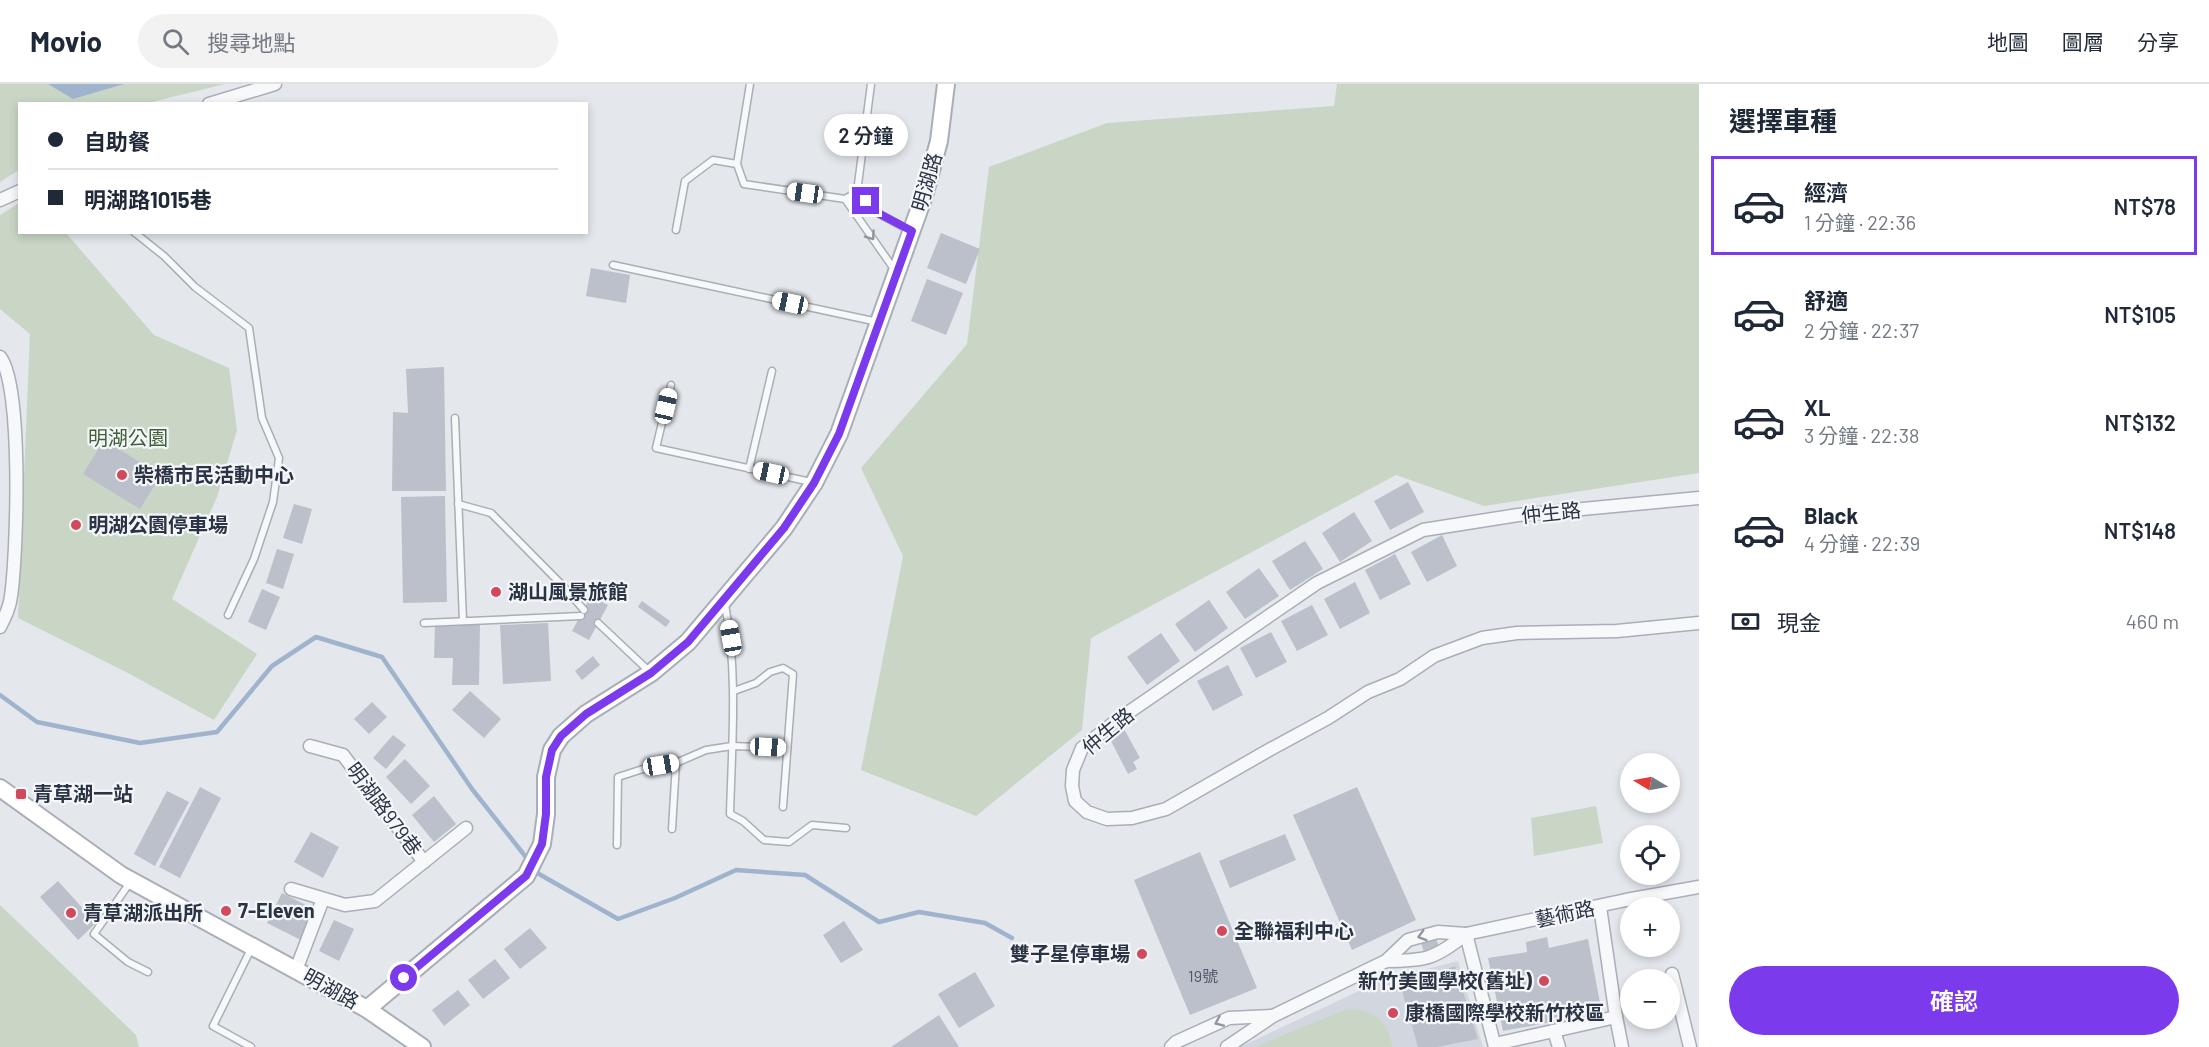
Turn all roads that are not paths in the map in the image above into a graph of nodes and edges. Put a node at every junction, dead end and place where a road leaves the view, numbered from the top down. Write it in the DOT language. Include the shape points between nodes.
graph roads {
  1 [pos="275,84"];
  2 [pos="750,84"];
  3 [pos="871,84"];
  4 [pos="946,84"];
  5 [pos="216,102"];
  6 [pos="736,164"];
  7 [pos="18,191"];
  8 [pos="857,192"];
  9 [pos="845,199"];
  10 [pos="0,200"];
  11 [pos="676,230"];
  12 [pos="912,231"];
  13 [pos="136,234"];
  14 [pos="613,265"];
  15 [pos="897,273"];
  16 [pos="878,322"];
  17 [pos="0,357"];
  18 [pos="772,371"];
  19 [pos="671,385"];
  20 [pos="455,418"];
  21 [pos="748,469"];
  22 [pos="814,483"];
  23 [pos="1699,498"];
  24 [pos="458,504"];
  25 [pos="724,597"];
  26 [pos="228,615"];
  27 [pos="463,621"];
  28 [pos="424,622"];
  29 [pos="598,623"];
  30 [pos="1699,623"];
  31 [pos="0,627"];
  32 [pos="651,673"];
  33 [pos="734,691"];
  34 [pos="310,746"];
  35 [pos="732,746"];
  36 [pos="787,748"];
  37 [pos="676,763"];
  38 [pos="0,788"];
  39 [pos="783,807"];
  40 [pos="466,828"];
  41 [pos="846,828"];
  42 [pos="672,830"];
  43 [pos="617,845"];
  44 [pos="424,862"];
  45 [pos="131,881"];
  46 [pos="1699,887"];
  47 [pos="291,889"];
  48 [pos="323,899"];
  49 [pos="1600,907"];
  50 [pos="1466,934"];
  51 [pos="253,946"];
  52 [pos="1386,961"];
  53 [pos="296,970"];
  54 [pos="148,972"];
  55 [pos="1680,1006"];
  56 [pos="367,1009"];
  57 [pos="1273,1016"];
  58 [pos="1616,1017"];
  59 [pos="1554,1031"];
  60 [pos="1495,1046"];
  61 [pos="251,1047"];
  62 [pos="422,1047"];
  63 [pos="1171,1047"];
  64 [pos="1227,1047"];
  65 [pos="1559,1047"];
  66 [pos="1622,1047"];
  67 [pos="1690,1047"];
  1 -- 5 [label="street"];
  2 -- 6 [label="lane"];
  3 -- 8 [label="lane"];
  4 -- 12 [label="street, 明湖路" via="939,141"];
  6 -- 9 [label="lane" via="744,184"];
  6 -- 11 [label="lane" via="713,160 685,181"];
  7 -- 10 [label="street"];
  8 -- 9 [label="lane"];
  8 -- 12 [label="lane" via="874,211"];
  9 -- 15 [label="lane, one-way"];
  12 -- 15 [label="street, 明湖路"];
  13 -- 26 [label="lane" via="195,287 249,328 262,418 279,458 273,502 254,559"];
  14 -- 16 [label="lane"];
  15 -- 16 [label="street, 明湖路"];
  16 -- 22 [label="street, 明湖路" via="839,434"];
  17 -- 31 [label="street" via="14,405 16,518 11,598"];
  18 -- 21 [label="lane"];
  19 -- 21 [label="lane" via="656,448"];
  20 -- 24 [label="lane"];
  21 -- 22 [label="lane"];
  22 -- 25 [label="street, 明湖路" via="784,528"];
  23 -- 30 [label="street, 仲生路" via="1518,515 1423,530 1317,583 1116,721 1082,748 1073,770 1075,801 1087,812 1107,819 1132,818 1166,809 1368,692 1400,679 1434,656 1482,638"];
  24 -- 27 [label="lane"];
  24 -- 27 [label="lane" via="491,513 564,587 582,613"];
  25 -- 32 [label="street, 明湖路" via="688,642"];
  25 -- 33 [label="lane"];
  27 -- 28 [label="lane"];
  29 -- 32 [label="lane"];
  32 -- 56 [label="street, 明湖路" via="586,714 561,736 552,750 546,777 542,844 526,876"];
  33 -- 35 [label="lane"];
  33 -- 36 [label="lane" via="783,668 793,674"];
  34 -- 44 [label="street, 明湖路979巷" via="343,755"];
  35 -- 36 [label="lane"];
  35 -- 37 [label="lane" via="706,750"];
  35 -- 41 [label="lane" via="730,814 743,820 764,840 789,842 812,825"];
  36 -- 39 [label="lane"];
  37 -- 42 [label="lane"];
  37 -- 43 [label="lane" via="618,777"];
  38 -- 45 [label="street, 明湖路"];
  40 -- 44 [label="street, 明湖路979巷"];
  44 -- 48 [label="street, 明湖路979巷" via="375,901 345,905"];
  45 -- 51 [label="street, 明湖路"];
  45 -- 54 [label="lane" via="94,934 128,962"];
  46 -- 49 [label="street, 藝術路"];
  47 -- 48 [label="street, 明湖路979巷"];
  48 -- 53 [label="street"];
  49 -- 50 [label="street, 藝術路"];
  49 -- 58 [label="street"];
  50 -- 52 [label="street, 藝術路" via="1444,951 1417,961"];
  50 -- 52 [label="street, 藝術路, one-way" via="1438,932 1408,940"];
  50 -- 60 [label="street"];
  51 -- 53 [label="street, 明湖路"];
  51 -- 61 [label="lane" via="213,1026"];
  52 -- 57 [label="street, 藝術路"];
  53 -- 56 [label="street, 明湖路"];
  55 -- 67 [label="street"];
  56 -- 62 [label="street"];
  57 -- 63 [label="street, 藝術路, one-way" via="1229,1018"];
  57 -- 64 [label="street, 藝術路"];
  58 -- 59 [label="street"];
  58 -- 66 [label="street"];
  59 -- 60 [label="street"];
  59 -- 65 [label="street"];
}
